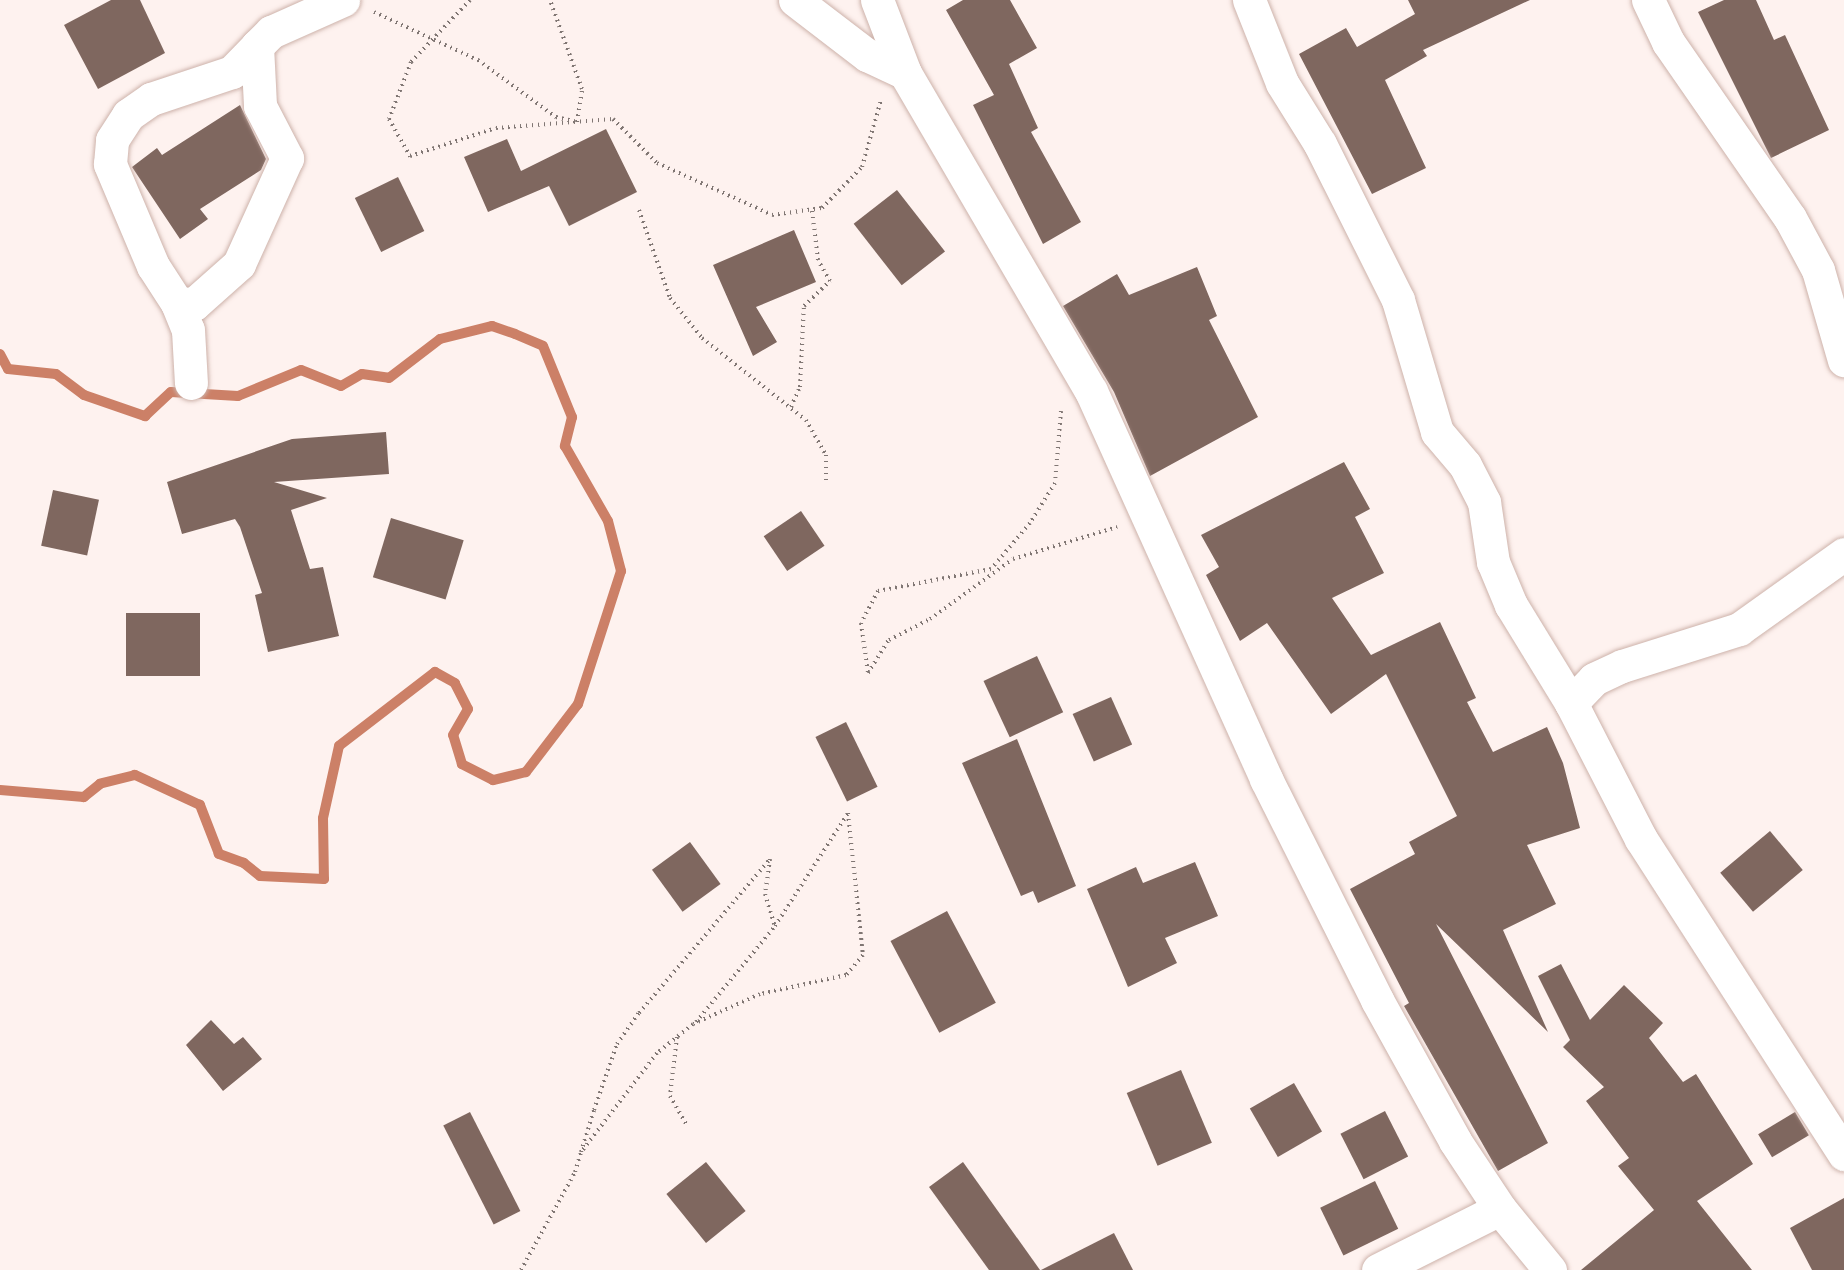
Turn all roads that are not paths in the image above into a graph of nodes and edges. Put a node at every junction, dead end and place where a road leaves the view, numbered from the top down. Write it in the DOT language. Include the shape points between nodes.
graph roads {
  1 [pos="795,0"];
  2 [pos="877,0"];
  3 [pos="1249,0"];
  4 [pos="1648,0"];
  5 [pos="355,4"];
  6 [pos="257,46"];
  7 [pos="900,69"];
  8 [pos="177,303"];
  9 [pos="1844,360"];
  10 [pos="191,382"];
  11 [pos="1844,554"];
  12 [pos="1572,703"];
  13 [pos="1844,1154"];
  14 [pos="1500,1209"];
  15 [pos="1378,1270"];
  16 [pos="1550,1270"];
  1 -- 7 [label="street" via="824,26"];
  2 -- 7 [label="street"];
  3 -- 12 [label="street" via="1282,83 1320,144 1398,300 1437,432 1466,465 1484,502 1493,562 1511,605"];
  4 -- 9 [label="street" via="1668,42 1790,218 1818,270"];
  5 -- 6 [label="street" via="271,32"];
  6 -- 8 [label="street" via="260,106 287,158 257,217 251,248 239,264 195,304"];
  6 -- 8 [label="street" via="232,72 150,99 128,115 112,140 110,164 153,266"];
  7 -- 14 [label="street" via="1072,358 1266,779 1372,990 1455,1141"];
  8 -- 10 [label="street" via="188,330"];
  11 -- 12 [label="street" via="1739,629 1622,666 1594,679"];
  12 -- 13 [label="street" via="1641,839"];
  14 -- 15 [label="street"];
  14 -- 16 [label="street"];
}
